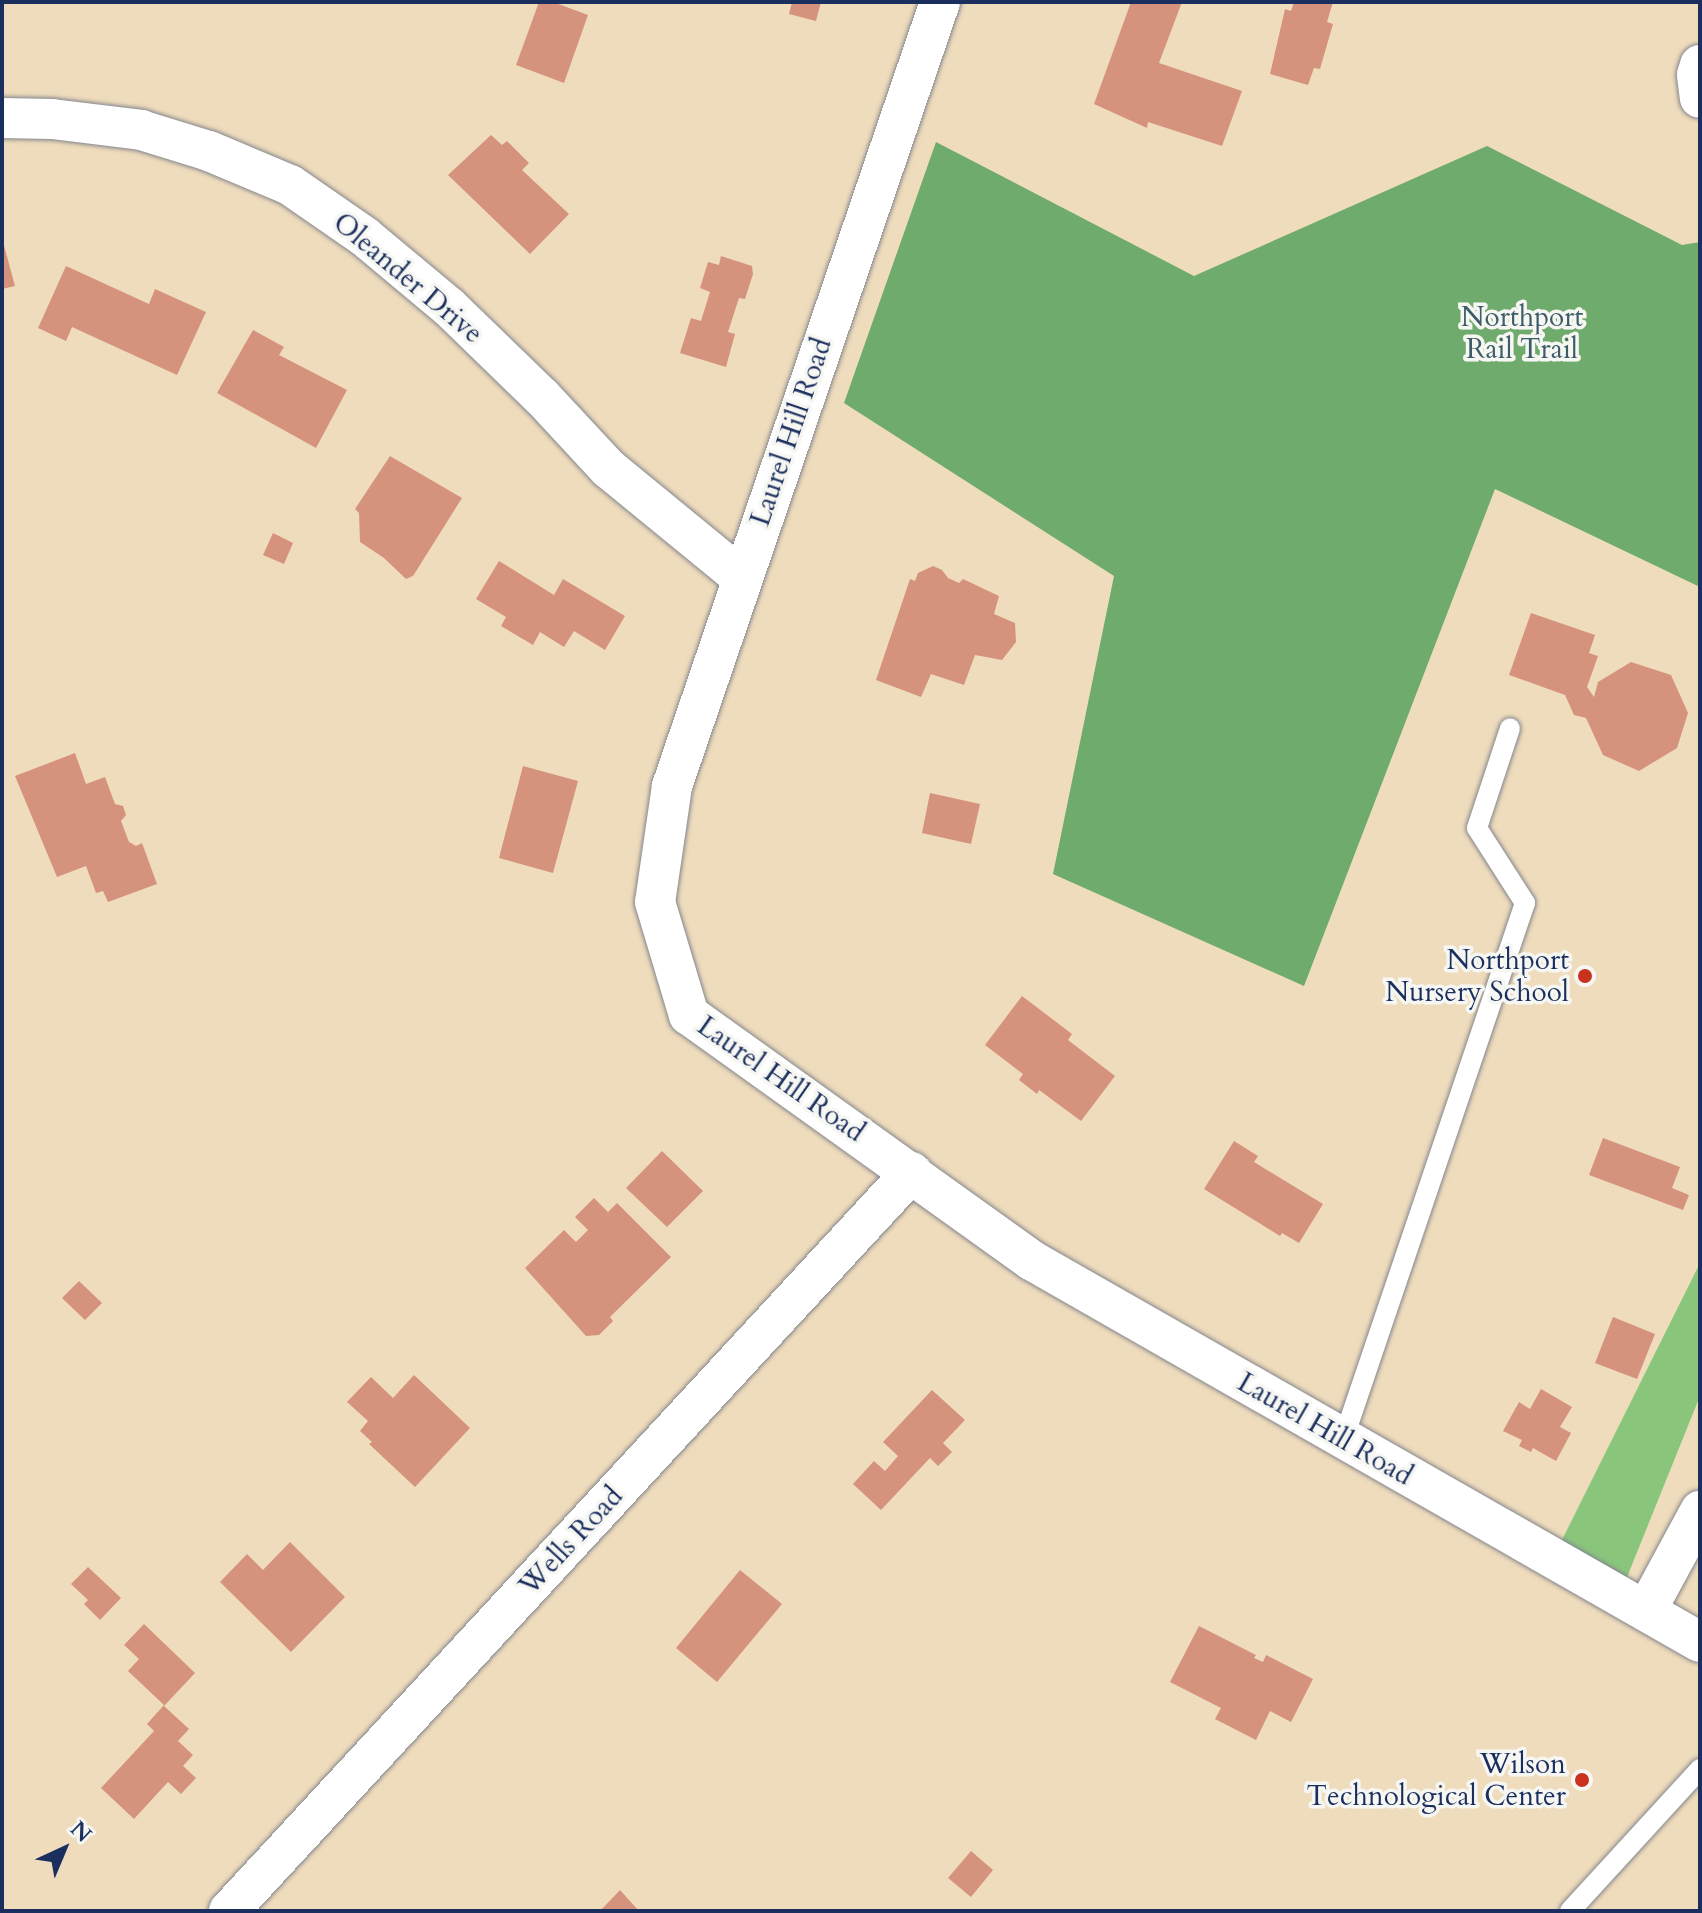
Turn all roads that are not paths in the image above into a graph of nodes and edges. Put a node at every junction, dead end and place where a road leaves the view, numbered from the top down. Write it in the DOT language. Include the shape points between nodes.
graph roads {
  1 [pos="940,2"];
  2 [pos="1700,65"];
  3 [pos="1700,98"];
  4 [pos="2,118"];
  5 [pos="742,578"];
  6 [pos="1510,728"];
  7 [pos="912,1172"];
  8 [pos="1343,1440"];
  9 [pos="1700,1511"];
  10 [pos="1646,1611"];
  11 [pos="1700,1642"];
  12 [pos="1700,1769"];
  13 [pos="229,1911"];
  14 [pos="1570,1911"];
  1 -- 5 [label="street, Laurel Hill Road"];
  2 -- 3 [label="street"];
  4 -- 5 [label="street, Oleander Drive" via="141,130 290,185 365,237 449,307 609,469"];
  5 -- 7 [label="street, Laurel Hill Road" via="672,786 655,902 689,1015"];
  6 -- 8 [label="lane" via="1477,828 1525,903"];
  7 -- 8 [label="street, Laurel Hill Road" via="1031,1260"];
  7 -- 13 [label="street, Wells Road"];
  8 -- 10 [label="street, Laurel Hill Road"];
  9 -- 10 [label="street"];
  10 -- 11 [label="street, Laurel Hill Road"];
  12 -- 14 [label="lane"];
}
